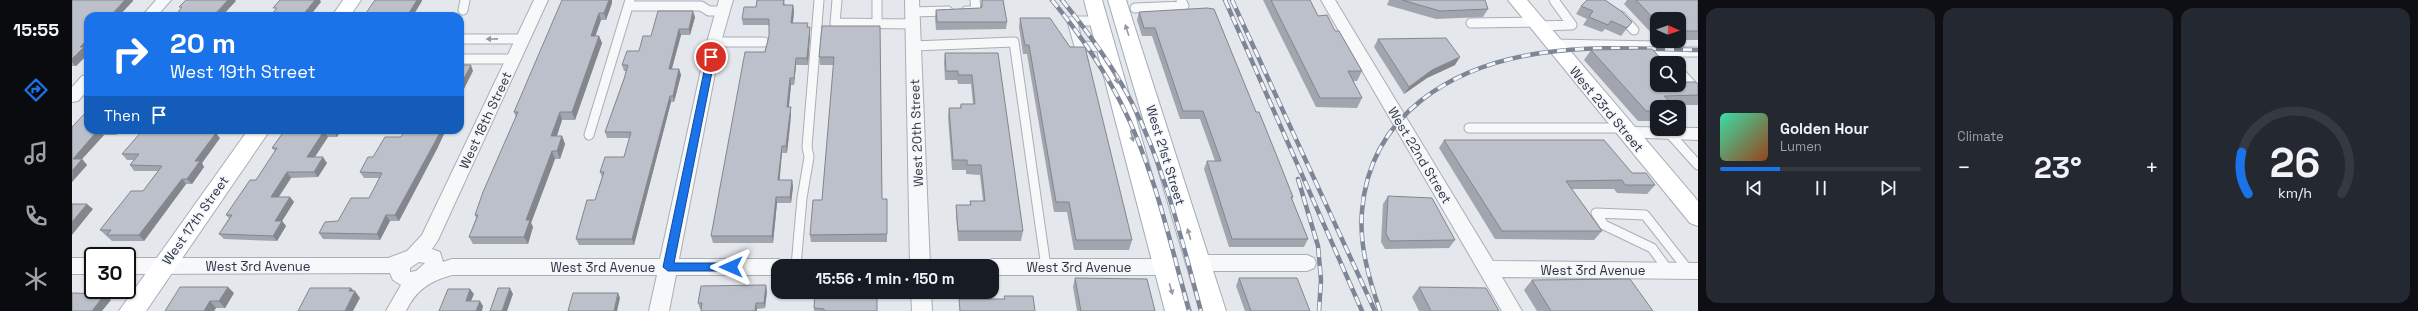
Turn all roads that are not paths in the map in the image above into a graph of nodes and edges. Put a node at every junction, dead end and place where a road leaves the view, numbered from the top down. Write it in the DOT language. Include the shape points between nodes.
graph roads {
  1 [pos="164,0"];
  2 [pos="352,0"];
  3 [pos="465,0"];
  4 [pos="541,0"];
  5 [pos="819,0"];
  6 [pos="837,0"];
  7 [pos="877,0"];
  8 [pos="975,0"];
  9 [pos="1094,0"];
  10 [pos="1118,0"];
  11 [pos="1181,0"];
  12 [pos="1328,0"];
  13 [pos="1517,0"];
  14 [pos="1554,0"];
  15 [pos="629,3"];
  16 [pos="658,3"];
  17 [pos="724,6"];
  18 [pos="1135,8"];
  19 [pos="464,10"];
  20 [pos="1613,10"];
  21 [pos="153,12"];
  22 [pos="344,12"];
  23 [pos="912,12"];
  24 [pos="1099,21"];
  25 [pos="1471,23"];
  26 [pos="877,24"];
  27 [pos="1537,24"];
  28 [pos="1634,30"];
  29 [pos="464,39"];
  30 [pos="523,39"];
  31 [pos="714,42"];
  32 [pos="764,42"];
  33 [pos="1553,44"];
  34 [pos="913,46"];
  35 [pos="1107,47"];
  36 [pos="1662,52"];
  37 [pos="1698,52"];
  38 [pos="1666,56"];
  39 [pos="464,59"];
  40 [pos="513,60"];
  41 [pos="1686,79"];
  42 [pos="84,84"];
  43 [pos="1698,92"];
  44 [pos="72,97"];
  45 [pos="1469,128"];
  46 [pos="1626,131"];
  47 [pos="1650,133"];
  48 [pos="257,134"];
  49 [pos="1686,134"];
  50 [pos="1698,134"];
  51 [pos="589,135"];
  52 [pos="1672,136"];
  53 [pos="1698,165"];
  54 [pos="1694,208"];
  55 [pos="797,259"];
  56 [pos="920,259"];
  57 [pos="1307,262"];
  58 [pos="1198,264"];
  59 [pos="72,266"];
  60 [pos="84,266"];
  61 [pos="136,266"];
  62 [pos="163,266"];
  63 [pos="418,266"];
  64 [pos="668,267"];
  65 [pos="771,267"];
  66 [pos="999,267"];
  67 [pos="1046,267"];
  68 [pos="1165,267"];
  69 [pos="1487,269"];
  70 [pos="1668,270"];
  71 [pos="1694,271"];
  72 [pos="921,299"];
  73 [pos="132,311"];
  74 [pos="396,311"];
  75 [pos="659,311"];
  76 [pos="922,311"];
  77 [pos="1178,311"];
  78 [pos="1213,311"];
  79 [pos="1512,311"];
  1 -- 21 [label="street"];
  2 -- 22 [label="main road"];
  3 -- 19 [label="lane"];
  4 -- 30 [label="street, West 18th Street"];
  5 -- 55 [label="lane" via="807,148 809,157 802,198"];
  6 -- 26 [label="lane" via="835,24"];
  7 -- 26 [label="lane"];
  8 -- 23 [label="lane" via="976,11"];
  9 -- 24 [label="main road, West 21st Street"];
  58 -- 10 [label="main road, West 21st Street, one-way"];
  11 -- 18 [label="lane" via="1184,6"];
  12 -- 69 [label="street, West 22nd Street"];
  13 -- 27 [label="main road, West 23rd Street"];
  14 -- 27 [label="lane" via="1572,24"];
  15 -- 16 [label="lane"];
  15 -- 51 [label="lane"];
  16 -- 17 [label="lane" via="702,6 709,11"];
  17 -- 31 [label="street"];
  20 -- 28 [label="lane"];
  23 -- 26 [label="lane"];
  23 -- 34 [label="street, West 20th Street"];
  24 -- 35 [label="main road, West 21st Street"];
  24 -- 35 [label="lane" via="1072,21 1079,46"];
  25 -- 27 [label="lane"];
  27 -- 33 [label="main road, West 23rd Street"];
  30 -- 29 [label="lane, one-way"];
  30 -- 40 [label="street, West 18th Street"];
  31 -- 32 [label="lane"];
  31 -- 64 [label="street"];
  33 -- 36 [label="lane" via="1656,46"];
  33 -- 46 [label="main road, West 23rd Street"];
  34 -- 56 [label="street, West 20th Street"];
  34 -- 67 [label="lane" via="1014,42"];
  35 -- 68 [label="main road, West 21st Street, one-way"];
  36 -- 37 [label="lane"];
  36 -- 38 [label="lane"];
  39 -- 40 [label="lane"];
  40 -- 63 [label="street, West 18th Street"];
  41 -- 43 [label="lane"];
  42 -- 44 [label="street"];
  45 -- 46 [label="lane"];
  46 -- 47 [label="street"];
  46 -- 54 [label="main road, West 23rd Street"];
  48 -- 62 [label="main road, West 17th Street"];
  49 -- 50 [label="street"];
  52 -- 53 [label="lane"];
  57 -- 58 [label="street"];
  58 -- 78 [label="main road, West 21st Street"];
  59 -- 60 [label="street"];
  61 -- 62 [label="street, West 3rd Avenue"];
  62 -- 63 [label="street, West 3rd Avenue"];
  62 -- 73 [label="main road, West 17th Street"];
  63 -- 64 [label="street, West 3rd Avenue"];
  63 -- 74 [label="street, West 18th Street"];
  64 -- 65 [label="street, West 3rd Avenue"];
  64 -- 75 [label="street"];
  66 -- 67 [label="street, West 3rd Avenue"];
  67 -- 68 [label="street, West 3rd Avenue"];
  68 -- 77 [label="main road, West 21st Street, one-way"];
  69 -- 70 [label="street, West 3rd Avenue"];
  69 -- 79 [label="street, West 22nd Street"];
  70 -- 71 [label="street, West 3rd Avenue"];
  70 -- 71 [label="lane" via="1652,248 1604,225 1596,213 1645,215"];
  72 -- 76 [label="street"];
}
